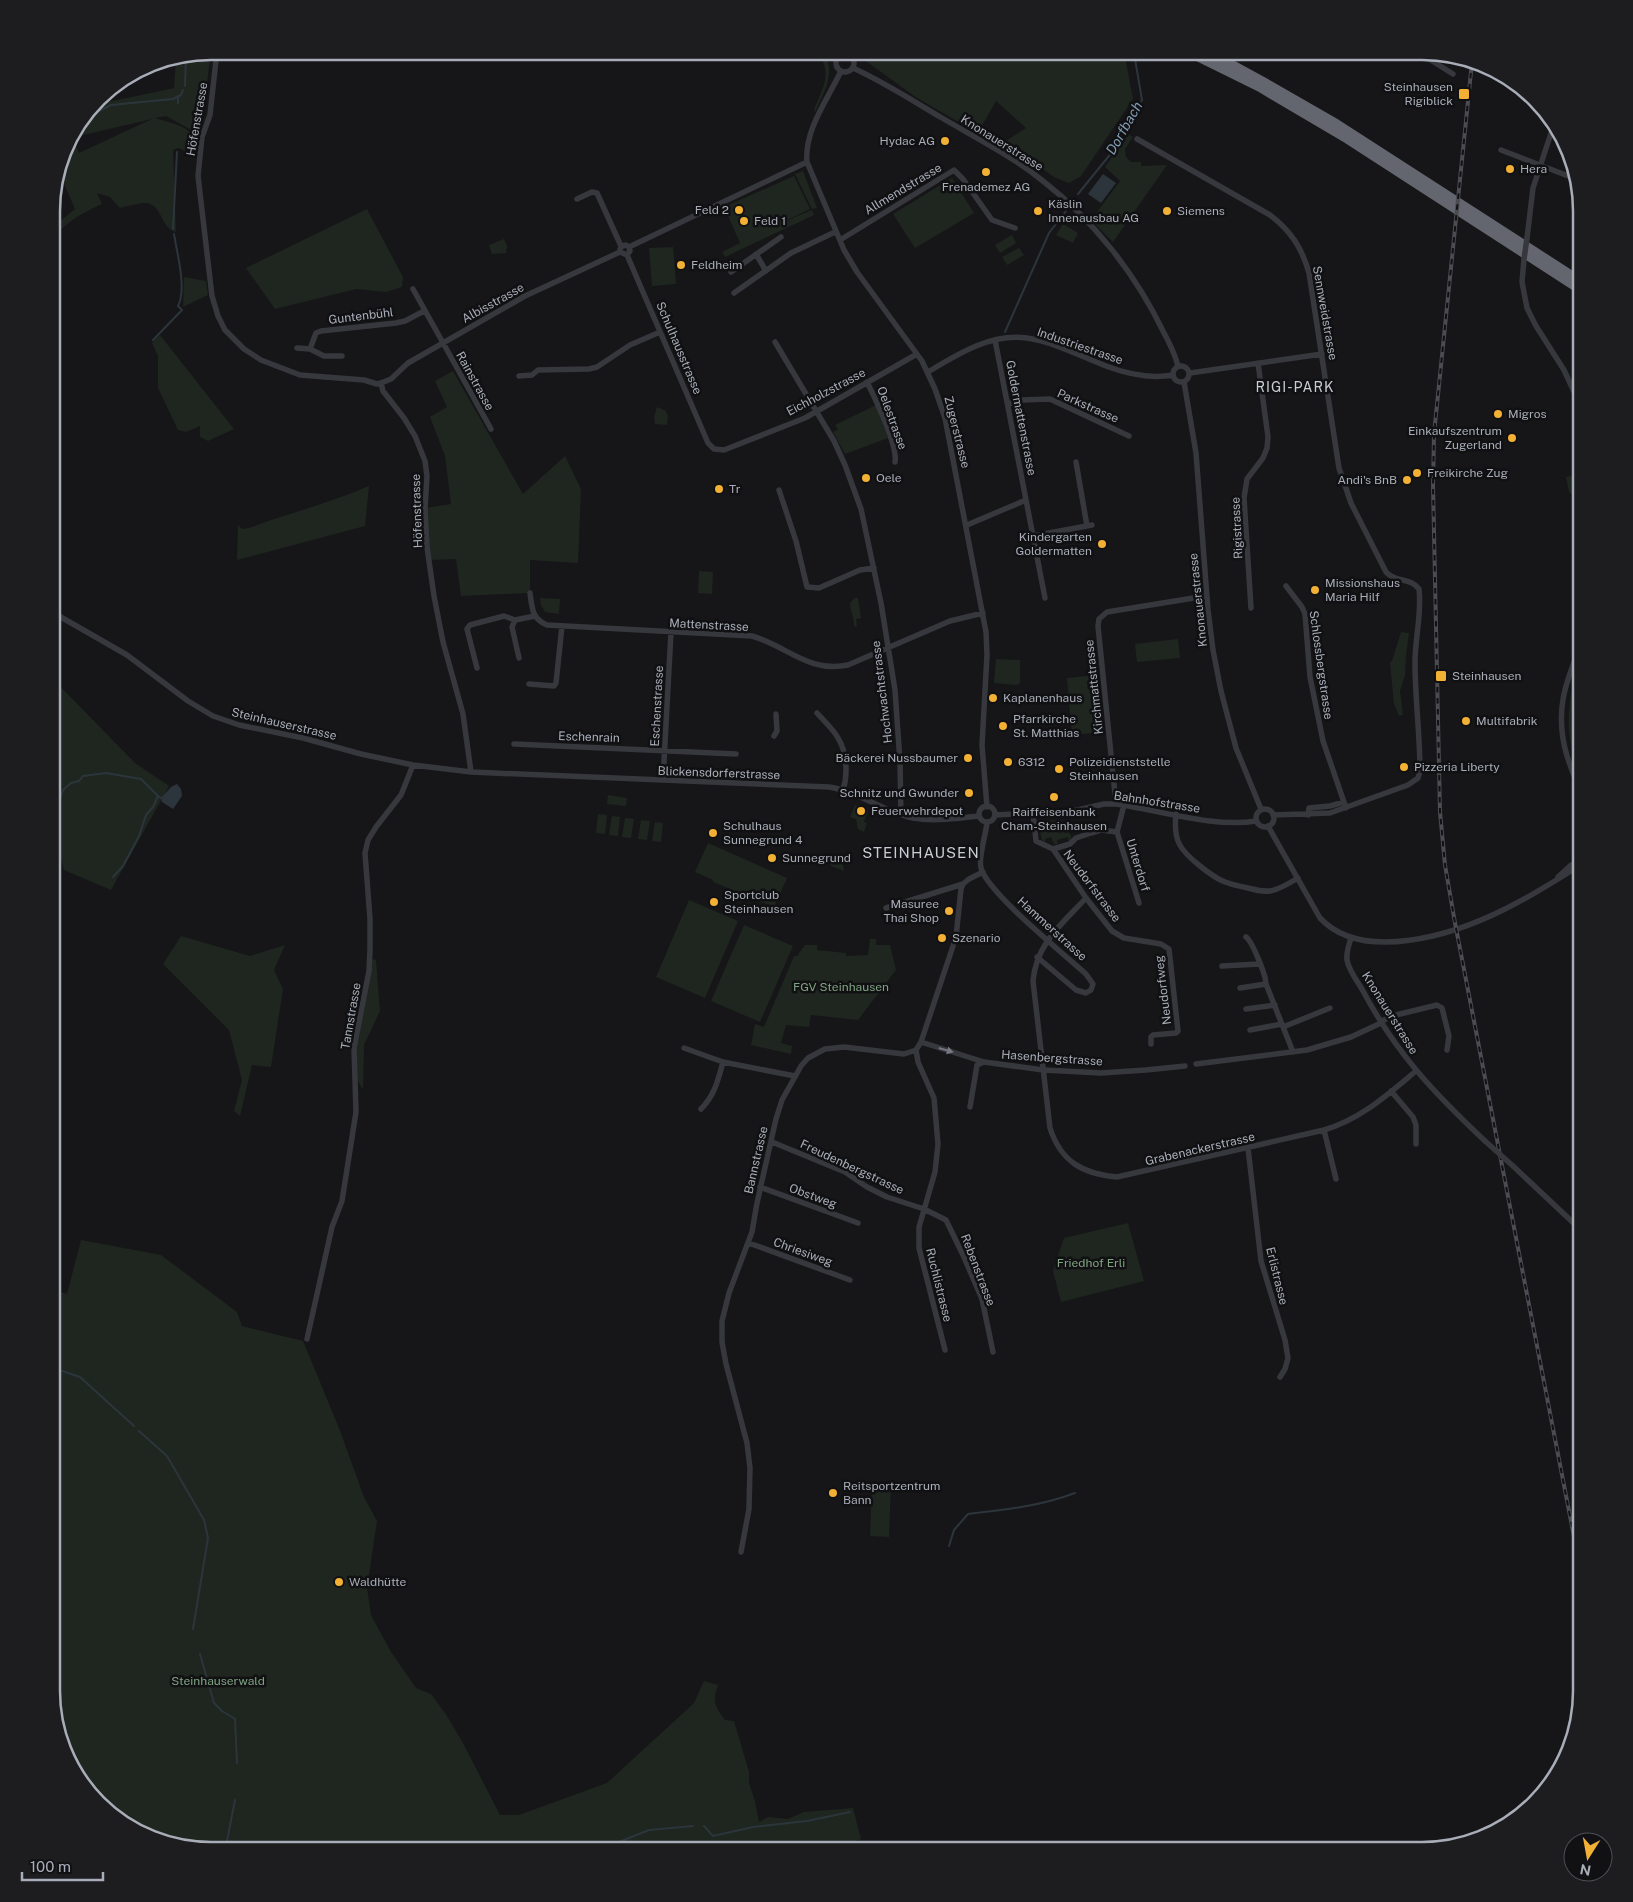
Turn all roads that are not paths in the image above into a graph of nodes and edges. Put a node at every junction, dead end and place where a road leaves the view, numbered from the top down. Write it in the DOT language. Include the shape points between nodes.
graph roads {
  1 [pos="216,60"];
  2 [pos="837,60"];
  3 [pos="853,60"];
  4 [pos="1204,60"];
  5 [pos="1224,60"];
  6 [pos="1431,60"];
  7 [pos="853,68"];
  8 [pos="841,71"];
  9 [pos="1453,74"];
  10 [pos="1551,133"];
  11 [pos="1137,139"];
  12 [pos="1500,150"];
  13 [pos="807,162"];
  14 [pos="1540,164"];
  15 [pos="1568,176"];
  16 [pos="577,199"];
  17 [pos="1014,228"];
  18 [pos="836,232"];
  19 [pos="781,237"];
  20 [pos="840,240"];
  21 [pos="629,247"];
  22 [pos="621,249"];
  23 [pos="756,254"];
  24 [pos="627,255"];
  25 [pos="766,271"];
  26 [pos="731,272"];
  27 [pos="1573,276"];
  28 [pos="1573,285"];
  29 [pos="413,289"];
  30 [pos="734,293"];
  31 [pos="424,311"];
  32 [pos="660,332"];
  33 [pos="996,340"];
  34 [pos="775,342"];
  35 [pos="442,343"];
  36 [pos="298,348"];
  37 [pos="310,349"];
  38 [pos="917,354"];
  39 [pos="1322,354"];
  40 [pos="342,356"];
  41 [pos="1258,363"];
  42 [pos="1178,366"];
  43 [pos="928,372"];
  44 [pos="1190,372"];
  45 [pos="1173,375"];
  46 [pos="519,376"];
  47 [pos="867,382"];
  48 [pos="1184,382"];
  49 [pos="381,383"];
  50 [pos="1573,390"];
  51 [pos="1008,404"];
  52 [pos="816,412"];
  53 [pos="491,429"];
  54 [pos="1130,436"];
  55 [pos="714,448"];
  56 [pos="895,462"];
  57 [pos="1076,462"];
  58 [pos="779,490"];
  59 [pos="1026,500"];
  60 [pos="967,525"];
  61 [pos="1033,536"];
  62 [pos="874,568"];
  63 [pos="1286,586"];
  64 [pos="530,593"];
  65 [pos="1206,596"];
  66 [pos="1045,598"];
  67 [pos="1251,608"];
  68 [pos="983,613"];
  69 [pos="535,616"];
  70 [pos="60,617"];
  71 [pos="515,620"];
  72 [pos="562,626"];
  73 [pos="671,632"];
  74 [pos="888,649"];
  75 [pos="519,658"];
  76 [pos="1573,665"];
  77 [pos="477,668"];
  78 [pos="529,684"];
  79 [pos="776,714"];
  80 [pos="817,714"];
  81 [pos="774,736"];
  82 [pos="514,744"];
  83 [pos="664,750"];
  84 [pos="736,754"];
  85 [pos="413,765"];
  86 [pos="452,770"];
  87 [pos="471,772"];
  88 [pos="1573,773"];
  89 [pos="663,780"];
  90 [pos="844,790"];
  91 [pos="1116,804"];
  92 [pos="1124,805"];
  93 [pos="1346,805"];
  94 [pos="987,807"];
  95 [pos="1261,809"];
  96 [pos="1033,813"];
  97 [pos="901,814"];
  98 [pos="1176,814"];
  99 [pos="995,815"];
  100 [pos="1273,815"];
  101 [pos="979,816"];
  102 [pos="1256,821"];
  103 [pos="987,822"];
  104 [pos="1268,826"];
  105 [pos="1117,832"];
  106 [pos="1053,849"];
  107 [pos="1573,863"];
  108 [pos="1573,864"];
  109 [pos="1570,866"];
  110 [pos="983,872"];
  111 [pos="1573,872"];
  112 [pos="1298,878"];
  113 [pos="1554,880"];
  114 [pos="963,884"];
  115 [pos="1086,898"];
  116 [pos="1140,903"];
  117 [pos="886,908"];
  118 [pos="1246,937"];
  119 [pos="1352,938"];
  120 [pos="1047,940"];
  121 [pos="1161,944"];
  122 [pos="1037,957"];
  123 [pos="1259,964"];
  124 [pos="1222,966"];
  125 [pos="1266,984"];
  126 [pos="1240,988"];
  127 [pos="1275,1005"];
  128 [pos="1330,1008"];
  129 [pos="1246,1009"];
  130 [pos="1381,1022"];
  131 [pos="1283,1026"];
  132 [pos="1250,1030"];
  133 [pos="921,1042"];
  134 [pos="1151,1044"];
  135 [pos="684,1048"];
  136 [pos="916,1050"];
  137 [pos="1447,1050"];
  138 [pos="1293,1052"];
  139 [pos="724,1062"];
  140 [pos="984,1062"];
  141 [pos="1196,1064"];
  142 [pos="1185,1066"];
  143 [pos="1042,1070"];
  144 [pos="1416,1071"];
  145 [pos="795,1076"];
  146 [pos="1391,1091"];
  147 [pos="970,1107"];
  148 [pos="701,1109"];
  149 [pos="1324,1130"];
  150 [pos="772,1142"];
  151 [pos="1416,1144"];
  152 [pos="1248,1148"];
  153 [pos="1336,1179"];
  154 [pos="760,1187"];
  155 [pos="924,1209"];
  156 [pos="1573,1222"];
  157 [pos="858,1223"];
  158 [pos="749,1244"];
  159 [pos="850,1280"];
  160 [pos="307,1339"];
  161 [pos="945,1350"];
  162 [pos="993,1352"];
  163 [pos="1280,1377"];
  164 [pos="741,1552"];
  1 -- 49 [label="street, Höfenstrasse" via="198,176 212,296 218,316 244,349 282,370 316,378"];
  2 -- 8 [label="street" via="836,65"];
  3 -- 7 [label="street"];
  4 -- 28 [label="highway" via="1267,92 1347,140"];
  5 -- 27 [label="highway" via="1358,137"];
  6 -- 9 [label="street"];
  7 -- 8 [label="street" via="848,72"];
  7 -- 42 [label="street, Knonauerstrasse" via="890,86 1017,163 1063,198 1093,228 1129,274 1153,310"];
  8 -- 13 [label="street, Zugerstrasse" via="810,134"];
  10 -- 14 [label="street"];
  11 -- 39 [label="street, Sennweidstrasse" via="1270,215 1290,233 1299,245 1309,273"];
  12 -- 14 [label="street"];
  13 -- 18 [label="street, Zugerstrasse"];
  13 -- 21 [label="street"];
  14 -- 15 [label="street"];
  14 -- 50 [label="street, bridge" via="1533,188 1522,282 1527,308"];
  16 -- 22 [label="street" via="597,193"];
  17 -- 20 [label="street, Allmendstrasse" via="992,220 954,170"];
  18 -- 20 [label="street, Zugerstrasse"];
  18 -- 25 [label="street" via="797,250"];
  19 -- 23 [label="street"];
  20 -- 38 [label="street, Zugerstrasse" via="857,272"];
  21 -- 22 [label="street" via="626,245"];
  21 -- 24 [label="street"];
  22 -- 24 [label="street" via="623,255"];
  22 -- 35 [label="street, Albisstrasse" via="525,296"];
  23 -- 25 [label="street"];
  23 -- 26 [label="street"];
  24 -- 32 [label="street, Schulhausstrasse"];
  25 -- 30 [label="street"];
  29 -- 31 [label="street, Rainstrasse"];
  31 -- 35 [label="street, Rainstrasse"];
  31 -- 37 [label="street, Guntenbühl" via="396,323 321,331 316,333"];
  32 -- 46 [label="street" via="630,345 589,370 538,370 532,376"];
  32 -- 55 [label="street, Schulhausstrasse" via="708,443"];
  33 -- 43 [label="street, Industriestrasse" via="974,347"];
  33 -- 45 [label="street, Industriestrasse" via="1033,339 1117,370 1152,377"];
  33 -- 51 [label="street, Goldermattenstrasse"];
  34 -- 52 [label="street, Hochwachtstrasse"];
  35 -- 49 [label="street, Albisstrasse"];
  35 -- 53 [label="street, Rainstrasse"];
  36 -- 37 [label="street"];
  37 -- 40 [label="street" via="324,356"];
  38 -- 43 [label="street, Zugerstrasse"];
  38 -- 47 [label="street, Eichholzstrasse"];
  39 -- 41 [label="street"];
  39 -- 93 [label="street, Sennweidstrasse" via="1344,486 1386,572 1394,579 1417,586 1419,593 1415,661 1418,778 1408,785"];
  41 -- 44 [label="street"];
  41 -- 67 [label="street, Rigistrasse" via="1268,437 1262,458 1247,479 1244,498"];
  42 -- 44 [label="street" via="1185,366"];
  42 -- 45 [label="street"];
  43 -- 60 [label="street, Zugerstrasse" via="945,418"];
  44 -- 48 [label="street"];
  45 -- 48 [label="street" via="1177,381"];
  47 -- 52 [label="street, Eichholzstrasse"];
  47 -- 56 [label="street, Oelestrasse" via="876,398"];
  48 -- 65 [label="street, Knonauerstrasse" via="1196,453"];
  49 -- 87 [label="street, Höfenstrasse" via="383,391 415,436 424,461 427,476 425,519 434,596 463,714"];
  51 -- 54 [label="street, Parkstrasse" via="1050,399"];
  51 -- 59 [label="street, Goldermattenstrasse"];
  52 -- 55 [label="street, Eichholzstrasse" via="724,450"];
  52 -- 62 [label="street, Hochwachtstrasse" via="845,465 861,509"];
  57 -- 61 [label="street" via="1090,526"];
  58 -- 62 [label="street" via="807,587 819,588 860,570"];
  59 -- 60 [label="street"];
  59 -- 61 [label="street, Goldermattenstrasse"];
  60 -- 68 [label="street, Zugerstrasse"];
  61 -- 66 [label="street, Goldermattenstrasse"];
  62 -- 74 [label="street, Hochwachtstrasse"];
  63 -- 93 [label="street, Schlossbergstrasse" via="1305,614 1310,677 1322,739"];
  64 -- 69 [label="street"];
  65 -- 91 [label="street, Kirchmattstrasse" via="1107,612 1099,619"];
  65 -- 95 [label="street, Knonauerstrasse" via="1228,718"];
  68 -- 74 [label="street, Mattenstrasse" via="950,621"];
  68 -- 94 [label="street, Zugerstrasse" via="987,655 982,729"];
  69 -- 71 [label="street"];
  69 -- 72 [label="street, Mattenstrasse" via="547,625"];
  70 -- 85 [label="street, Steinhauserstrasse" via="128,655 188,701 222,720"];
  71 -- 75 [label="street" via="512,627"];
  71 -- 77 [label="street" via="504,616 470,625 467,629"];
  72 -- 73 [label="street, Mattenstrasse"];
  72 -- 78 [label="street" via="556,683 554,686"];
  73 -- 74 [label="street, Mattenstrasse" via="752,636 810,663 830,667 848,665"];
  73 -- 83 [label="street, Eschenstrasse"];
  74 -- 97 [label="street, Hochwachtstrasse" via="898,722"];
  76 -- 88 [label="street" via="1560,718"];
  79 -- 81 [label="street" via="777,731"];
  80 -- 90 [label="street" via="842,744 846,774"];
  82 -- 83 [label="street, Eschenrain"];
  83 -- 84 [label="street, Eschenrain"];
  83 -- 89 [label="street, Eschenstrasse"];
  85 -- 86 [label="street, Steinhauserstrasse"];
  85 -- 160 [label="street, Tannstrasse" via="401,795 379,822 368,840 365,853 370,949 369,971 354,1048 356,1112 342,1201 332,1227"];
  86 -- 87 [label="street, Blickensdorferstrasse"];
  87 -- 89 [label="street, Blickensdorferstrasse"];
  89 -- 90 [label="street, Blickensdorferstrasse"];
  90 -- 97 [label="street, Blickensdorferstrasse"];
  91 -- 92 [label="street, Bahnhofstrasse"];
  91 -- 96 [label="street, Bahnhofstrasse"];
  92 -- 98 [label="street, Bahnhofstrasse"];
  92 -- 105 [label="street"];
  93 -- 100 [label="street" via="1324,814"];
  94 -- 99 [label="street"];
  94 -- 101 [label="street" via="982,808"];
  95 -- 100 [label="street" via="1269,810"];
  95 -- 102 [label="street" via="1256,814"];
  96 -- 99 [label="street, Bahnhofstrasse"];
  96 -- 106 [label="street, Neudorfstrasse" via="1036,841"];
  97 -- 101 [label="street, Blickensdorferstrasse" via="935,819"];
  98 -- 102 [label="street, Bahnhofstrasse" via="1222,823"];
  98 -- 112 [label="street" via="1174,827 1179,845 1216,880 1274,891"];
  99 -- 103 [label="street"];
  100 -- 104 [label="street"];
  101 -- 103 [label="street"];
  102 -- 104 [label="street" via="1261,826"];
  103 -- 110 [label="street" via="980,863"];
  104 -- 112 [label="street"];
  105 -- 106 [label="street" via="1101,830 1088,833 1070,844"];
  105 -- 116 [label="street, Unterdorf"];
  106 -- 115 [label="street, Neudorfstrasse"];
  107 -- 109 [label="street"];
  108 -- 109 [label="street"];
  109 -- 113 [label="street"];
  110 -- 114 [label="street"];
  110 -- 120 [label="street, Hammerstrasse" via="1002,898"];
  111 -- 113 [label="street"];
  112 -- 119 [label="street" via="1320,918"];
  113 -- 119 [label="street" via="1503,910 1454,929 1394,942"];
  114 -- 117 [label="street"];
  114 -- 133 [label="street" via="956,937"];
  115 -- 120 [label="street, Grabenackerstrasse"];
  115 -- 121 [label="street, Neudorfstrasse" via="1112,931 1120,936"];
  118 -- 123 [label="street"];
  119 -- 130 [label="street, Knonauerstrasse" via="1347,952 1348,964"];
  120 -- 122 [label="street, Grabenackerstrasse"];
  120 -- 122 [label="street, Hammerstrasse" via="1086,974 1093,984 1091,990 1086,993 1076,990"];
  121 -- 134 [label="street, Neudorfweg" via="1170,953 1178,1031 1176,1034 1153,1035"];
  122 -- 143 [label="street, Grabenackerstrasse" via="1032,981"];
  123 -- 124 [label="street"];
  123 -- 125 [label="street"];
  125 -- 126 [label="street"];
  125 -- 127 [label="street"];
  127 -- 129 [label="street"];
  127 -- 131 [label="street"];
  128 -- 131 [label="street"];
  130 -- 137 [label="street" via="1392,1016 1437,1005 1442,1008 1449,1036"];
  130 -- 138 [label="street" via="1337,1042"];
  130 -- 144 [label="street, Knonauerstrasse"];
  131 -- 132 [label="street"];
  131 -- 138 [label="street"];
  133 -- 136 [label="street"];
  133 -- 140 [label="street, Hasenbergstrasse, one-way"];
  135 -- 139 [label="street"];
  136 -- 145 [label="street, Bannstrasse" via="904,1054 825,1048 808,1058"];
  136 -- 155 [label="street, Ruchlistrasse" via="921,1071 934,1098 938,1144 935,1172"];
  138 -- 141 [label="street"];
  139 -- 145 [label="street"];
  139 -- 148 [label="street" via="710,1100"];
  140 -- 143 [label="street, Hasenbergstrasse"];
  140 -- 147 [label="street" via="977,1066"];
  142 -- 143 [label="street, Hasenbergstrasse" via="1101,1073"];
  143 -- 152 [label="street, Grabenackerstrasse" via="1053,1136 1068,1160 1099,1175 1118,1177"];
  144 -- 146 [label="street, Grabenackerstrasse"];
  144 -- 156 [label="street, Knonauerstrasse, bridge" via="1445,1103"];
  145 -- 150 [label="street, Bannstrasse" via="782,1100"];
  146 -- 149 [label="street, Grabenackerstrasse" via="1349,1122"];
  146 -- 151 [label="street" via="1416,1125"];
  149 -- 152 [label="street, Grabenackerstrasse"];
  149 -- 153 [label="street"];
  150 -- 154 [label="street, Bannstrasse"];
  150 -- 155 [label="street, Freudenbergstrasse" via="831,1166 887,1197"];
  152 -- 163 [label="street, Erlistrasse" via="1261,1261 1286,1340 1288,1358"];
  154 -- 157 [label="street, Obstweg"];
  154 -- 158 [label="street, Bannstrasse"];
  155 -- 161 [label="street, Ruchlistrasse" via="919,1227 919,1248"];
  155 -- 162 [label="street, Rebenstrasse" via="946,1220 953,1233 982,1299"];
  158 -- 159 [label="street, Chriesiweg"];
  158 -- 164 [label="street, Bannstrasse" via="729,1293 722,1321 726,1364 747,1442 750,1468 749,1509"];
}
